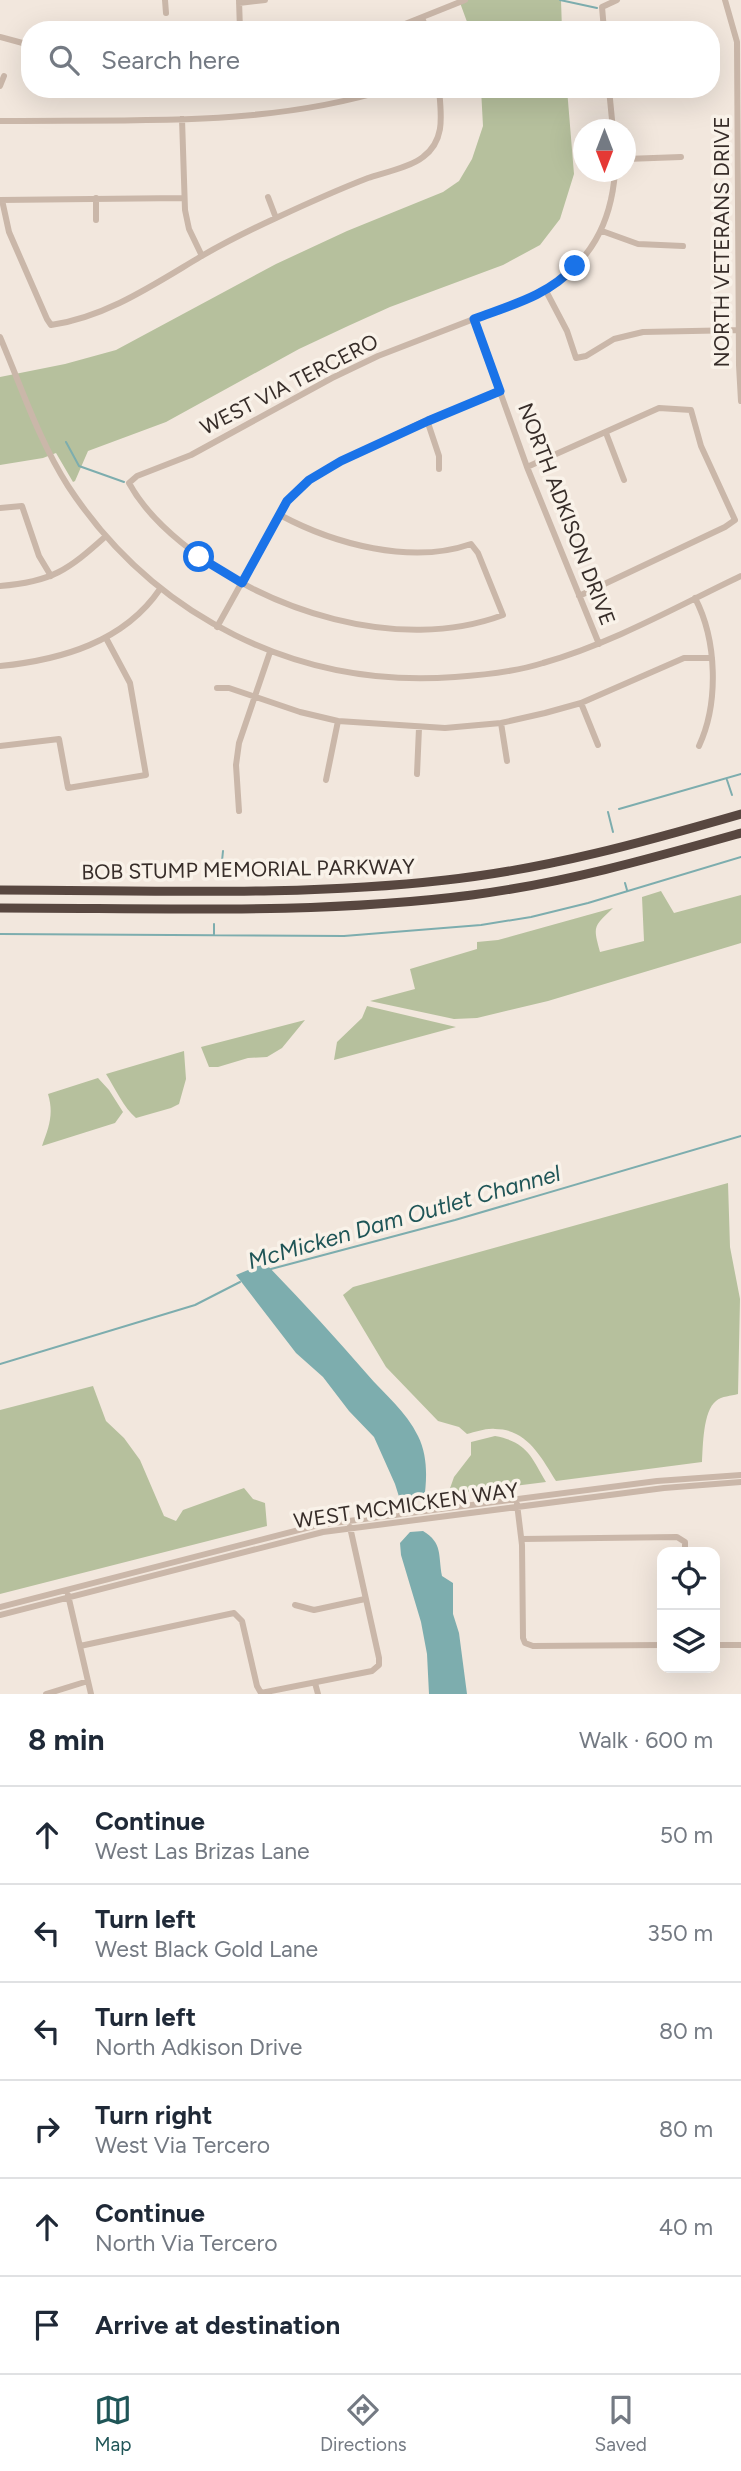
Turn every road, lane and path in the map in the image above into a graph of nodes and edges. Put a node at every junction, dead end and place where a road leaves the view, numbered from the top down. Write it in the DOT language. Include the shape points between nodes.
graph roads {
  1 [pos="165,0"];
  2 [pos="265,0"];
  3 [pos="466,0"];
  4 [pos="617,0"];
  5 [pos="725,0"];
  6 [pos="239,2"];
  7 [pos="166,13"];
  8 [pos="422,19"];
  9 [pos="240,21"];
  10 [pos="416,21"];
  11 [pos="603,21"];
  12 [pos="738,34"];
  13 [pos="0,37"];
  14 [pos="21,43"];
  15 [pos="4,76"];
  16 [pos="0,86"];
  17 [pos="358,98"];
  18 [pos="440,98"];
  19 [pos="610,98"];
  20 [pos="182,119"];
  21 [pos="611,119"];
  22 [pos="0,121"];
  23 [pos="739,138"];
  24 [pos="681,157"];
  25 [pos="636,159"];
  26 [pos="614,182"];
  27 [pos="268,197"];
  28 [pos="96,198"];
  29 [pos="183,198"];
  30 [pos="1,200"];
  31 [pos="276,218"];
  32 [pos="96,220"];
  33 [pos="602,231"];
  34 [pos="740,235"];
  35 [pos="684,246"];
  36 [pos="202,256"];
  37 [pos="546,291"];
  38 [pos="474,319"];
  39 [pos="740,330"];
  40 [pos="0,337"];
  41 [pos="500,391"];
  42 [pos="741,401"];
  43 [pos="428,421"];
  44 [pos="606,433"];
  45 [pos="527,467"];
  46 [pos="439,469"];
  47 [pos="624,481"];
  48 [pos="0,508"];
  49 [pos="280,515"];
  50 [pos="106,536"];
  51 [pos="51,576"];
  52 [pos="741,576"];
  53 [pos="242,583"];
  54 [pos="0,586"];
  55 [pos="160,589"];
  56 [pos="579,596"];
  57 [pos="695,598"];
  58 [pos="217,627"];
  59 [pos="106,638"];
  60 [pos="598,644"];
  61 [pos="270,652"];
  62 [pos="712,658"];
  63 [pos="0,666"];
  64 [pos="217,688"];
  65 [pos="255,697"];
  66 [pos="581,703"];
  67 [pos="338,721"];
  68 [pos="501,723"];
  69 [pos="419,728"];
  70 [pos="598,745"];
  71 [pos="0,746"];
  72 [pos="699,747"];
  73 [pos="507,761"];
  74 [pos="417,774"];
  75 [pos="326,780"];
  76 [pos="239,811"];
  77 [pos="741,814"];
  78 [pos="741,833"];
  79 [pos="0,890"];
  80 [pos="0,908"];
  81 [pos="741,1475"];
  82 [pos="741,1482"];
  83 [pos="517,1502"];
  84 [pos="350,1525"];
  85 [pos="522,1539"];
  86 [pos="685,1547"];
  87 [pos="67,1590"];
  88 [pos="69,1598"];
  89 [pos="365,1599"];
  90 [pos="295,1605"];
  91 [pos="0,1607"];
  92 [pos="0,1615"];
  93 [pos="657,1645"];
  94 [pos="720,1645"];
  95 [pos="741,1645"];
  96 [pos="80,1646"];
  97 [pos="88,1681"];
  98 [pos="315,1683"];
  99 [pos="261,1693"];
  100 [pos="46,1694"];
  101 [pos="91,1694"];
  102 [pos="318,1694"];
  1 -- 7 [label="street"];
  2 -- 6 [label="street"];
  3 -- 8 [label="street"];
  4 -- 11 [label="street" via="602,7"];
  5 -- 12 [label="street, NORTH VETERANS DRIVE"];
  6 -- 9 [label="street"];
  8 -- 10 [label="street"];
  12 -- 23 [label="street, NORTH VETERANS DRIVE"];
  13 -- 14 [label="street"];
  15 -- 16 [label="street"];
  17 -- 20 [label="street" via="272,114"];
  18 -- 31 [label="street" via="442,128 422,158"];
  19 -- 21 [label="street"];
  20 -- 22 [label="street"];
  20 -- 29 [label="street"];
  23 -- 34 [label="street, NORTH VETERANS DRIVE"];
  24 -- 25 [label="street"];
  26 -- 33 [label="street, WEST VIA TERCERO"];
  27 -- 31 [label="street"];
  28 -- 29 [label="street"];
  28 -- 30 [label="street"];
  28 -- 32 [label="street"];
  29 -- 36 [label="street" via="189,229"];
  30 -- 36 [label="street" via="9,232 51,325 100,312"];
  31 -- 36 [label="street"];
  33 -- 35 [label="street" via="638,244"];
  33 -- 37 [label="street, WEST VIA TERCERO" via="583,258"];
  34 -- 39 [label="street, NORTH VETERANS DRIVE"];
  37 -- 38 [label="street, WEST VIA TERCERO"];
  37 -- 39 [label="street" via="576,358 643,331"];
  38 -- 41 [label="street, NORTH ADKISON DRIVE"];
  38 -- 53 [label="street, WEST VIA TERCERO" via="378,356 130,483 160,524 199,557"];
  39 -- 42 [label="street, NORTH VETERANS DRIVE"];
  40 -- 50 [label="street" via="65,481"];
  41 -- 43 [label="street"];
  41 -- 45 [label="street, NORTH ADKISON DRIVE"];
  43 -- 46 [label="street"];
  43 -- 49 [label="street" via="309,480 287,501"];
  44 -- 45 [label="street"];
  44 -- 47 [label="street"];
  44 -- 56 [label="street" via="659,408 691,410 701,446 735,520"];
  45 -- 56 [label="street, NORTH ADKISON DRIVE"];
  48 -- 51 [label="street" via="22,506"];
  49 -- 53 [label="street"];
  49 -- 53 [label="street" via="346,540 398,551 444,551 471,544 503,615 440,629 365,625 325,617"];
  50 -- 51 [label="street" via="63,572"];
  50 -- 55 [label="street"];
  51 -- 54 [label="street"];
  52 -- 57 [label="street"];
  53 -- 58 [label="street"];
  55 -- 58 [label="street"];
  55 -- 59 [label="street" via="150,604"];
  56 -- 60 [label="street, NORTH ADKISON DRIVE"];
  57 -- 60 [label="street"];
  57 -- 62 [label="street" via="705,619"];
  58 -- 61 [label="street"];
  59 -- 63 [label="street" via="55,657"];
  59 -- 71 [label="street" via="130,683 146,775 68,788 59,739"];
  60 -- 61 [label="street" via="508,671 409,680"];
  61 -- 65 [label="street"];
  62 -- 66 [label="street" via="684,658"];
  62 -- 72 [label="street" via="711,709"];
  64 -- 65 [label="street"];
  65 -- 67 [label="street"];
  65 -- 76 [label="street" via="239,743"];
  66 -- 68 [label="street"];
  66 -- 70 [label="street"];
  67 -- 69 [label="street"];
  67 -- 75 [label="street"];
  68 -- 69 [label="street"];
  68 -- 73 [label="street"];
  69 -- 74 [label="street"];
  77 -- 79 [label="highway, BOB STUMP MEMORIAL PARKWAY" via="586,856 446,880 310,889"];
  78 -- 80 [label="highway, BOB STUMP MEMORIAL PARKWAY" via="572,878 425,900 319,907"];
  81 -- 83 [label="street, WEST MCMICKEN WAY" via="681,1478"];
  82 -- 83 [label="street, WEST MCMICKEN WAY"];
  83 -- 84 [label="street, WEST MCMICKEN WAY" via="417,1522"];
  83 -- 85 [label="street"];
  84 -- 87 [label="street, WEST MCMICKEN WAY" via="301,1529"];
  84 -- 88 [label="street, WEST MCMICKEN WAY"];
  84 -- 89 [label="street"];
  85 -- 86 [label="street" via="677,1537"];
  85 -- 93 [label="street" via="525,1643"];
  87 -- 88 [label="street"];
  87 -- 91 [label="street, WEST MCMICKEN WAY"];
  88 -- 92 [label="street, WEST MCMICKEN WAY"];
  88 -- 96 [label="street"];
  89 -- 90 [label="street" via="314,1610"];
  89 -- 98 [label="street" via="379,1665 372,1671"];
  94 -- 95 [label="street"];
  96 -- 97 [label="street"];
  96 -- 99 [label="street" via="230,1613 239,1616"];
  97 -- 100 [label="street"];
  97 -- 101 [label="street"];
  98 -- 99 [label="street"];
  98 -- 102 [label="street"];
}
